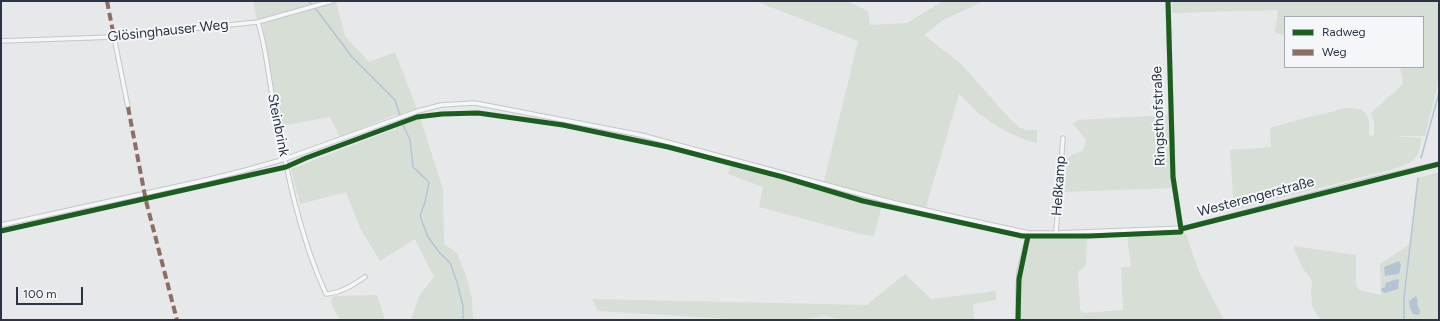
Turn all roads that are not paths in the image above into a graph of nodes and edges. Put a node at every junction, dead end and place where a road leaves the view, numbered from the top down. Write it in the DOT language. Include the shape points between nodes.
graph roads {
  1 [pos="332,1"];
  2 [pos="1168,1"];
  3 [pos="258,22"];
  4 [pos="114,37"];
  5 [pos="1,41"];
  6 [pos="128,107"];
  7 [pos="1063,138"];
  8 [pos="284,159"];
  9 [pos="1439,164"];
  10 [pos="1,225"];
  11 [pos="1181,229"];
  12 [pos="1029,232"];
  13 [pos="1056,233"];
  14 [pos="366,277"];
  15 [pos="1018,320"];
  1 -- 3 [label="street, Glösinghauser Weg"];
  2 -- 11 [label="street, Ringsthofstraße" via="1173,177"];
  3 -- 4 [label="street, Glösinghauser Weg"];
  3 -- 8 [label="street, Steinbrink"];
  4 -- 5 [label="street, Glösinghauser Weg"];
  4 -- 6 [label="street"];
  7 -- 13 [label="street, Heßkamp"];
  8 -- 10 [label="street, Westerengerstraße" via="206,180"];
  8 -- 12 [label="street, Westerengerstraße" via="418,111 441,105 475,103 641,135 883,200"];
  8 -- 14 [label="street, Steinbrink" via="296,207 326,294 347,288"];
  9 -- 11 [label="street, Westerengerstraße"];
  11 -- 13 [label="street, Westerengerstraße"];
  12 -- 13 [label="street, Westerengerstraße"];
  12 -- 15 [label="street" via="1018,279"];
}
